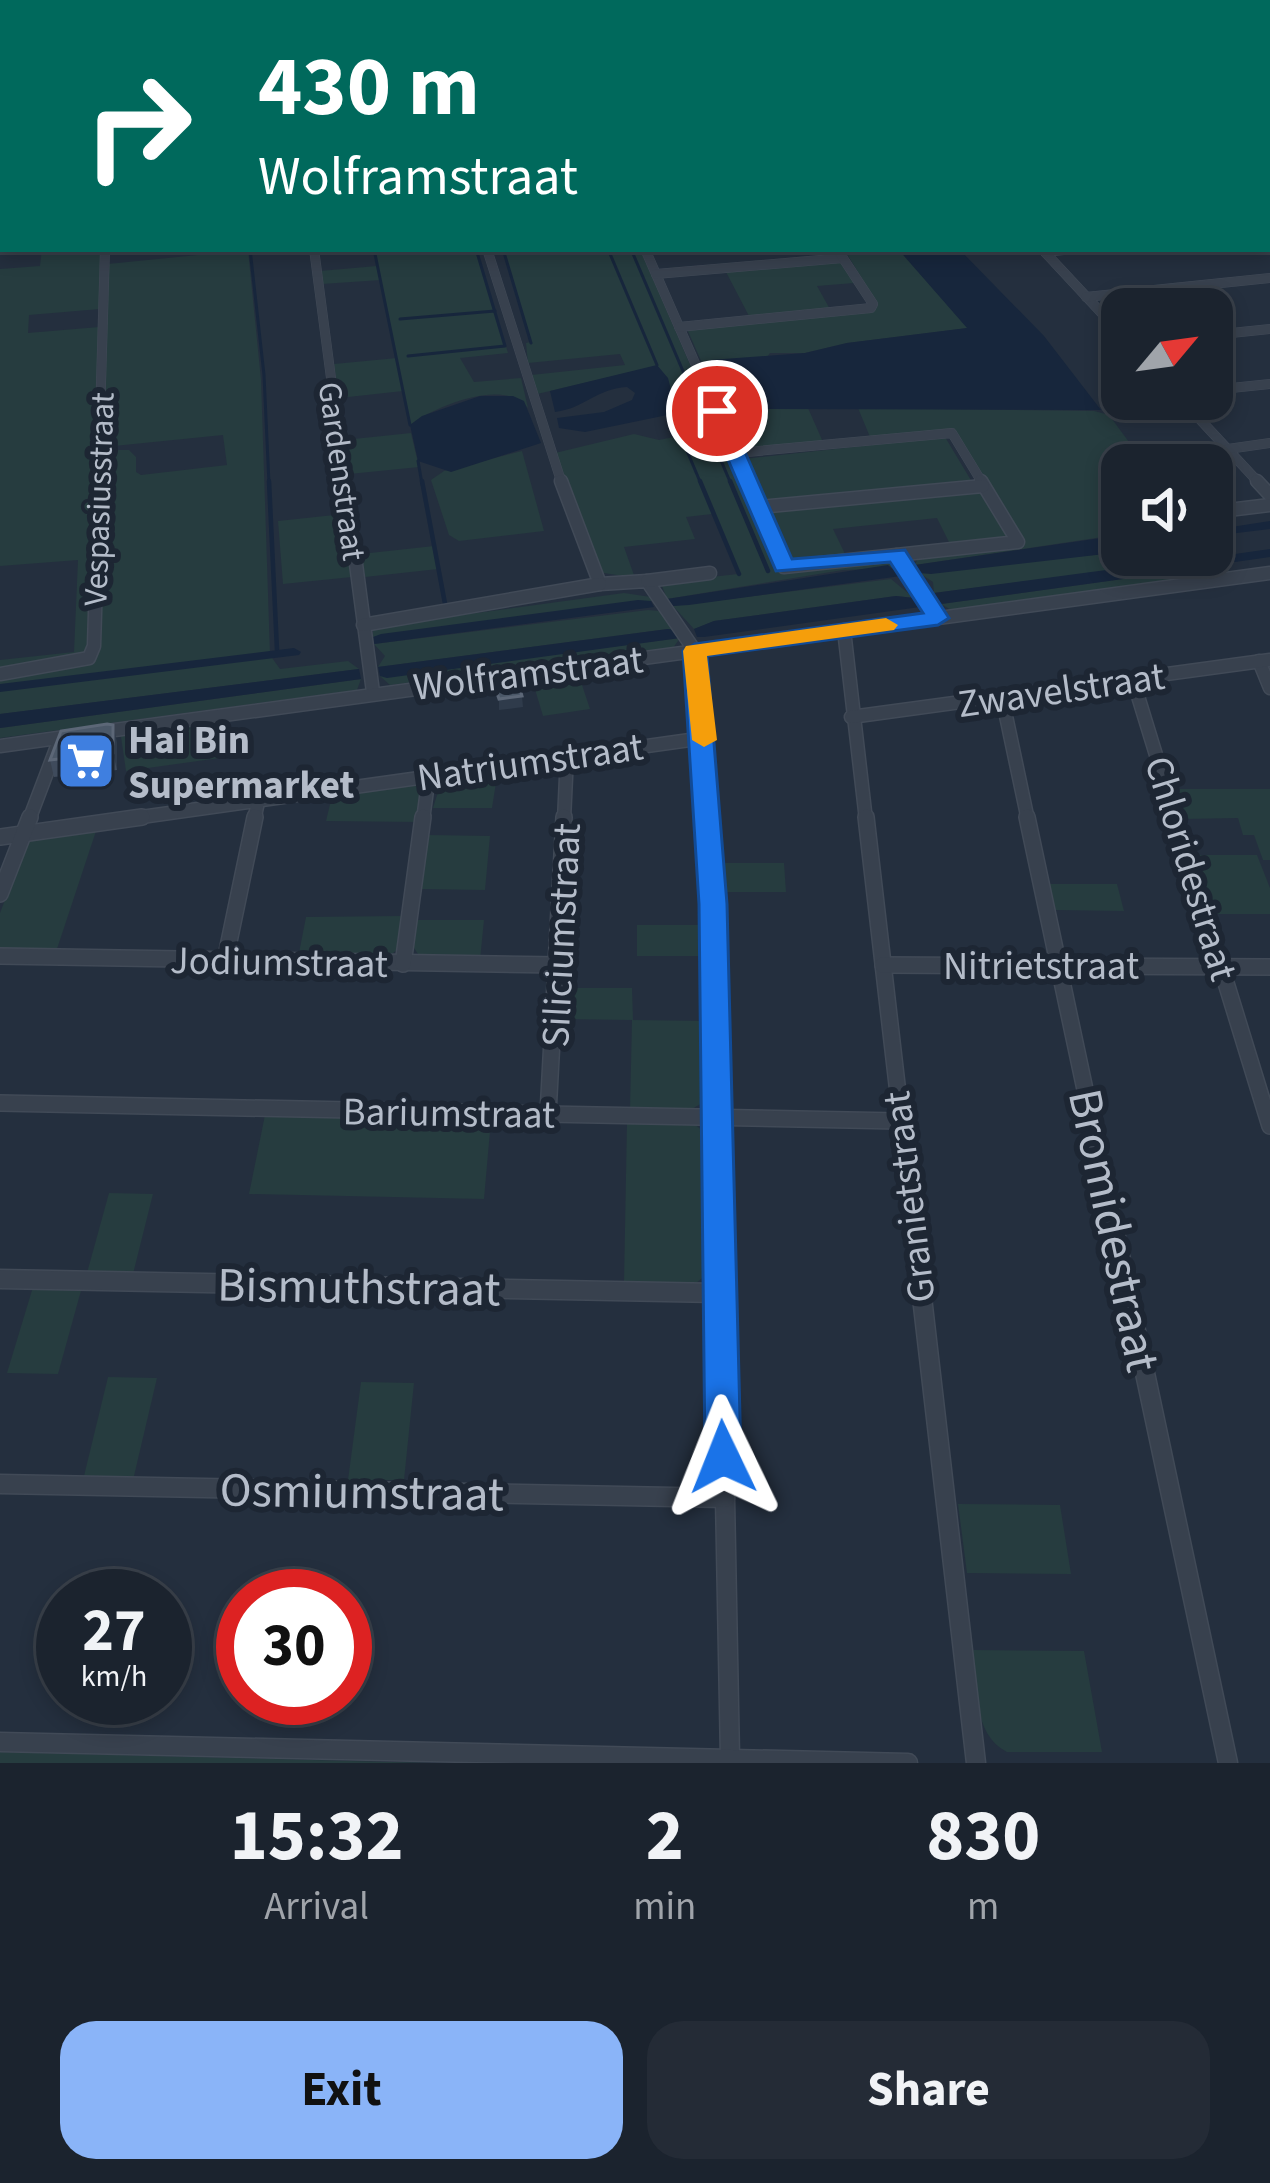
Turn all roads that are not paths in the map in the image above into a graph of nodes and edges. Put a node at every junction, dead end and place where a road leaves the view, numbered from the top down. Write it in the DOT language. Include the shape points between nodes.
graph roads {
  1 [pos="105,252"];
  2 [pos="314,252"];
  3 [pos="488,252"];
  4 [pos="646,252"];
  5 [pos="1046,252"];
  6 [pos="840,254"];
  7 [pos="656,274"];
  8 [pos="1270,278"];
  9 [pos="1086,297"];
  10 [pos="1101,313"];
  11 [pos="679,327"];
  12 [pos="1270,329"];
  13 [pos="1233,333"];
  14 [pos="1270,384"];
  15 [pos="1233,388"];
  16 [pos="1201,420"];
  17 [pos="1270,443"];
  18 [pos="1224,444"];
  19 [pos="1233,447"];
  20 [pos="736,453"];
  21 [pos="1233,454"];
  22 [pos="983,486"];
  23 [pos="1270,495"];
  24 [pos="1270,505"];
  25 [pos="759,507"];
  26 [pos="1233,509"];
  27 [pos="899,558"];
  28 [pos="710,573"];
  29 [pos="1270,573"];
  30 [pos="647,581"];
  31 [pos="600,584"];
  32 [pos="935,613"];
  33 [pos="844,631"];
  34 [pos="364,634"];
  35 [pos="693,646"];
  36 [pos="1264,660"];
  37 [pos="0,674"];
  38 [pos="1133,680"];
  39 [pos="372,687"];
  40 [pos="1270,688"];
  41 [pos="1002,698"];
  42 [pos="851,717"];
  43 [pos="58,738"];
  44 [pos="704,738"];
  45 [pos="0,746"];
  46 [pos="567,756"];
  47 [pos="429,775"];
  48 [pos="260,798"];
  49 [pos="24,833"];
  50 [pos="0,837"];
  51 [pos="0,894"];
  52 [pos="0,956"];
  53 [pos="225,961"];
  54 [pos="403,964"];
  55 [pos="1059,964"];
  56 [pos="558,965"];
  57 [pos="884,965"];
  58 [pos="1223,966"];
  59 [pos="1270,967"];
  60 [pos="0,1103"];
  61 [pos="548,1114"];
  62 [pos="714,1118"];
  63 [pos="898,1121"];
  64 [pos="1270,1126"];
  65 [pos="0,1279"];
  66 [pos="718,1293"];
  67 [pos="0,1484"];
  68 [pos="725,1498"];
  69 [pos="0,1742"];
  70 [pos="730,1758"];
  71 [pos="908,1763"];
  72 [pos="976,1763"];
  73 [pos="1228,1763"];
  1 -- 37 [label="street, Vespasiusstraat" via="94,646 78,663"];
  2 -- 34 [label="street, Gardenstraat"];
  3 -- 31 [label="street"];
  4 -- 7 [label="street"];
  5 -- 9 [label="street"];
  6 -- 7 [label="street"];
  6 -- 11 [label="street" via="871,308"];
  7 -- 11 [label="street"];
  8 -- 9 [label="street"];
  9 -- 10 [label="street"];
  11 -- 20 [label="street"];
  12 -- 13 [label="street"];
  14 -- 15 [label="street"];
  16 -- 18 [label="street"];
  17 -- 19 [label="street"];
  20 -- 22 [label="street" via="952,433"];
  20 -- 25 [label="street"];
  21 -- 23 [label="street"];
  22 -- 25 [label="street"];
  22 -- 27 [label="street" via="1018,542"];
  24 -- 26 [label="street"];
  25 -- 27 [label="street" via="784,567"];
  27 -- 32 [label="street"];
  28 -- 30 [label="street"];
  29 -- 32 [label="street, Wolframstraat"];
  30 -- 31 [label="street"];
  30 -- 35 [label="street"];
  31 -- 34 [label="street"];
  32 -- 33 [label="street, Wolframstraat"];
  33 -- 35 [label="street, Wolframstraat"];
  33 -- 42 [label="street, Granietstraat"];
  34 -- 39 [label="street, Gardenstraat"];
  35 -- 39 [label="street, Wolframstraat"];
  35 -- 44 [label="street"];
  36 -- 38 [label="street, Zwavelstraat"];
  36 -- 40 [label="street"];
  38 -- 41 [label="street, Zwavelstraat"];
  38 -- 58 [label="street, Chloridestraat"];
  39 -- 43 [label="street, Wolframstraat"];
  41 -- 42 [label="street, Zwavelstraat"];
  41 -- 55 [label="street, Bromidestraat"];
  42 -- 57 [label="street, Granietstraat"];
  43 -- 45 [label="street, Wolframstraat"];
  43 -- 49 [label="street"];
  44 -- 46 [label="street, Natriumstraat"];
  44 -- 62 [label="street"];
  46 -- 47 [label="street, Natriumstraat"];
  46 -- 56 [label="street, Siliciumstraat"];
  47 -- 48 [label="street, Natriumstraat"];
  47 -- 54 [label="street"];
  48 -- 49 [label="street, Natriumstraat"];
  48 -- 53 [label="street"];
  49 -- 50 [label="street, Natriumstraat"];
  49 -- 51 [label="street"];
  52 -- 53 [label="street, Jodiumstraat"];
  53 -- 54 [label="street, Jodiumstraat"];
  54 -- 56 [label="street, Jodiumstraat"];
  55 -- 57 [label="street, Nitrietstraat"];
  55 -- 58 [label="street, Nitrietstraat"];
  55 -- 73 [label="street, Bromidestraat"];
  56 -- 61 [label="street, Siliciumstraat"];
  57 -- 63 [label="street, Granietstraat"];
  58 -- 59 [label="street, Nitrietstraat"];
  58 -- 64 [label="street, Chloridestraat"];
  60 -- 61 [label="street, Bariumstraat"];
  61 -- 62 [label="street, Bariumstraat"];
  62 -- 63 [label="street, Bariumstraat"];
  62 -- 66 [label="street"];
  63 -- 72 [label="street, Granietstraat"];
  65 -- 66 [label="street, Bismuthstraat"];
  66 -- 68 [label="street"];
  67 -- 68 [label="street, Osmiumstraat"];
  68 -- 70 [label="street"];
  69 -- 70 [label="street"];
  70 -- 71 [label="street"];
}
